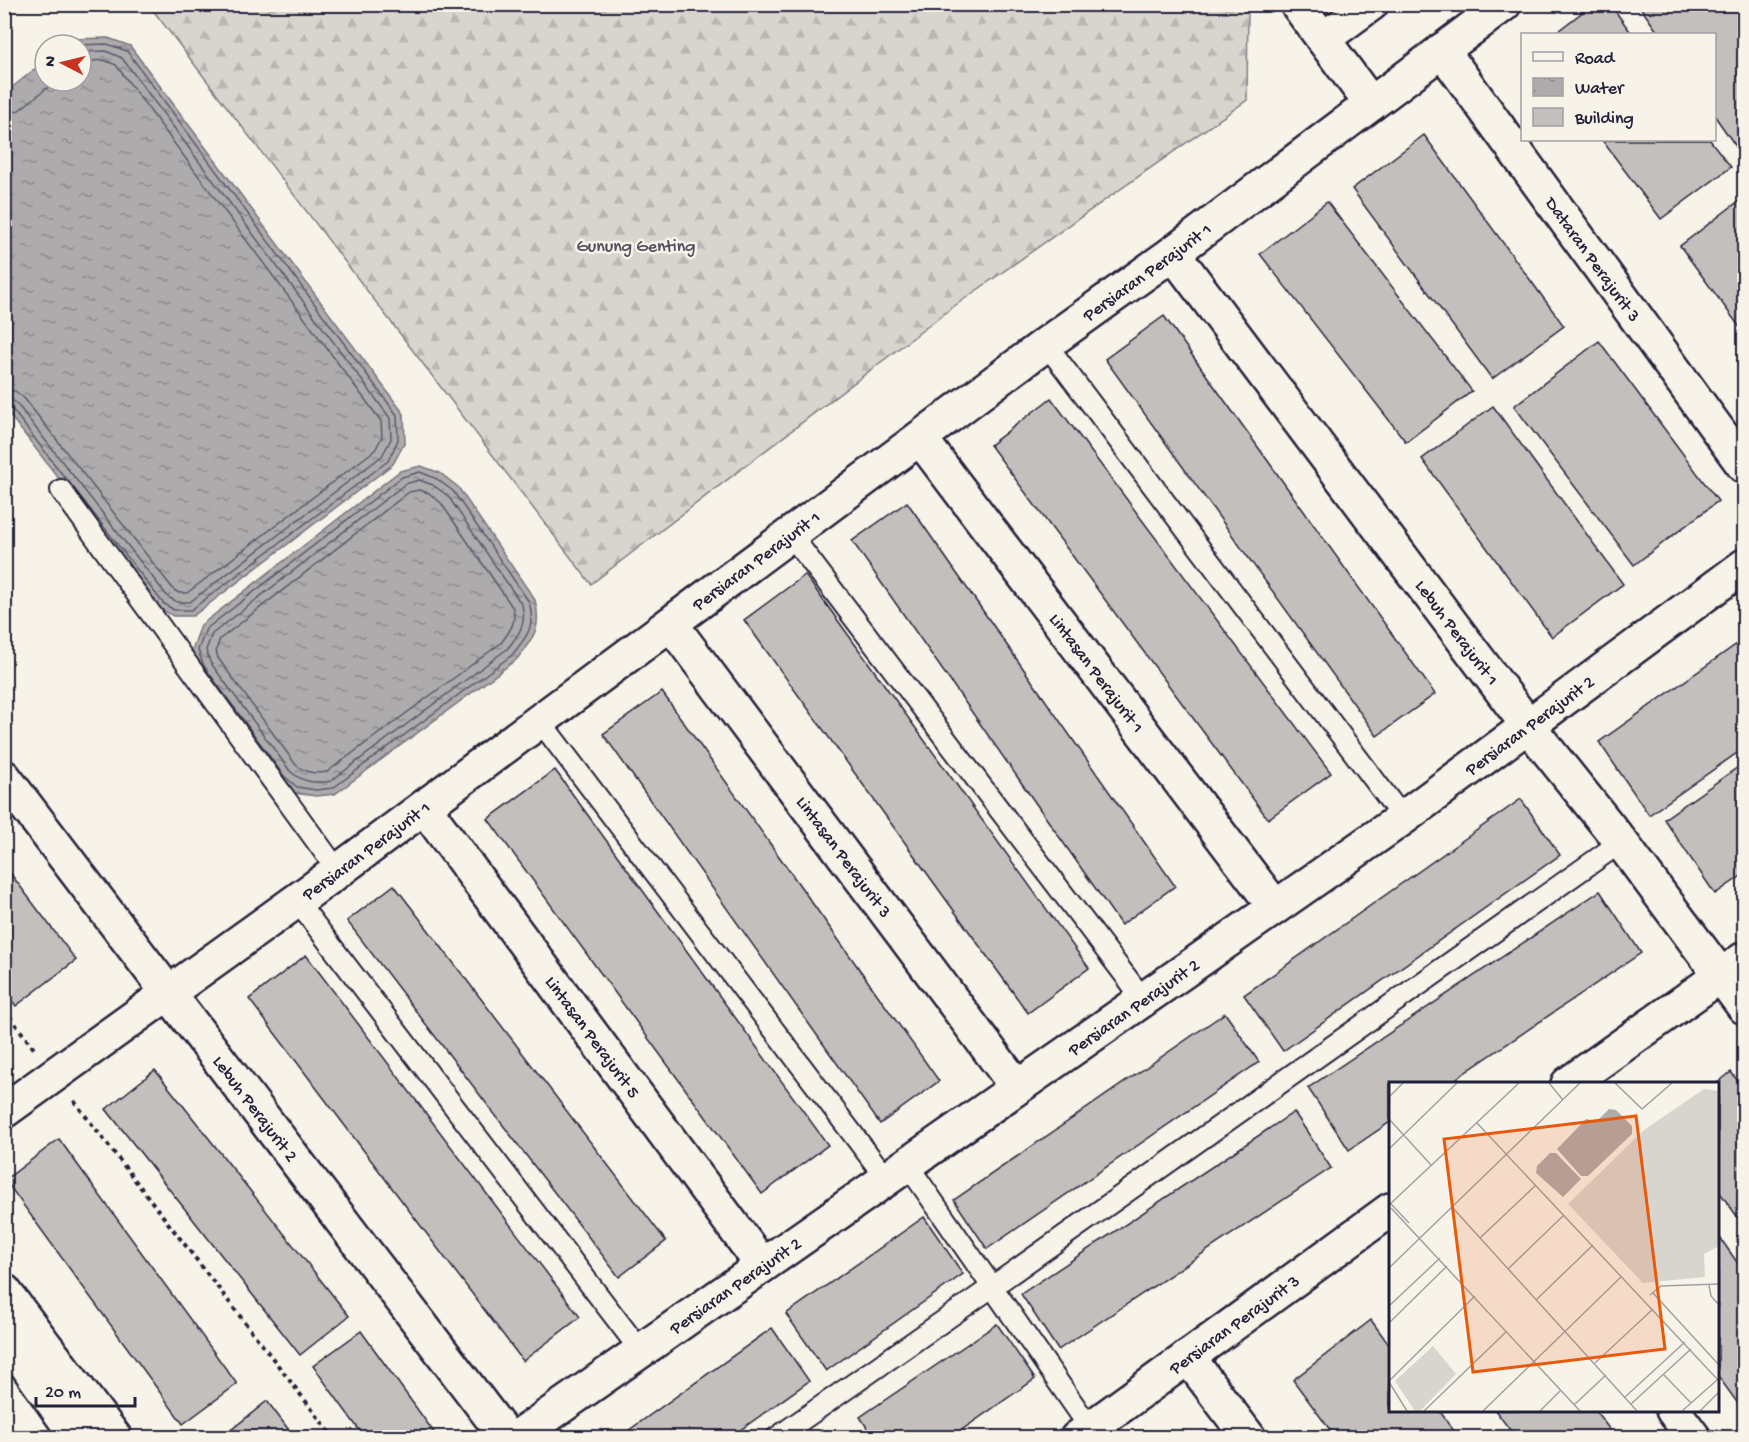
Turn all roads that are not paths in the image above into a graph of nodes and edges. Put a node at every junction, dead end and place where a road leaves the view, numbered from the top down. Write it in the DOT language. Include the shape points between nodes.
graph roads {
  1 [pos="1297,4"];
  2 [pos="1371,4"];
  3 [pos="1504,4"];
  4 [pos="1323,39"];
  5 [pos="1442,50"];
  6 [pos="1371,104"];
  7 [pos="1173,253"];
  8 [pos="1047,344"];
  9 [pos="920,438"];
  10 [pos="1744,466"];
  11 [pos="61,490"];
  12 [pos="791,535"];
  13 [pos="1744,566"];
  14 [pos="671,624"];
  15 [pos="540,721"];
  16 [pos="1529,727"];
  17 [pos="4,777"];
  18 [pos="424,807"];
  19 [pos="1403,818"];
  20 [pos="1621,842"];
  21 [pos="338,871"];
  22 [pos="297,901"];
  23 [pos="1275,907"];
  24 [pos="1732,968"];
  25 [pos="169,994"];
  26 [pos="1143,999"];
  27 [pos="1744,1007"];
  28 [pos="1569,1082"];
  29 [pos="1017,1087"];
  30 [pos="4,1111"];
  31 [pos="896,1171"];
  32 [pos="1389,1211"];
  33 [pos="762,1265"];
  34 [pos="992,1287"];
  35 [pos="4,1291"];
  36 [pos="4,1333"];
  37 [pos="640,1350"];
  38 [pos="1188,1358"];
  39 [pos="1675,1412"];
  40 [pos="1083,1433"];
  41 [pos="78,1437"];
  42 [pos="116,1437"];
  43 [pos="507,1437"];
  44 [pos="516,1437"];
  45 [pos="776,1437"];
  46 [pos="1249,1437"];
  47 [pos="1694,1437"];
  1 -- 4 [label="street"];
  2 -- 4 [label="street"];
  3 -- 5 [label="street, Persiaran Perajurit 1"];
  4 -- 6 [label="street"];
  5 -- 6 [label="street, Persiaran Perajurit 1"];
  5 -- 10 [label="street, Dataran Perajurit 3"];
  6 -- 7 [label="street, Persiaran Perajurit 1"];
  7 -- 8 [label="street, Persiaran Perajurit 1"];
  7 -- 16 [label="street, Lebuh Perajurit 1"];
  8 -- 9 [label="street, Persiaran Perajurit 1"];
  8 -- 19 [label="lane"];
  9 -- 12 [label="street, Persiaran Perajurit 1"];
  9 -- 23 [label="street, Lintasan Perajurit 1"];
  11 -- 21 [label="lane"];
  12 -- 14 [label="street, Persiaran Perajurit 1"];
  12 -- 26 [label="lane"];
  13 -- 16 [label="street, Persiaran Perajurit 2"];
  14 -- 15 [label="street, Persiaran Perajurit 1"];
  14 -- 29 [label="street, Lintasan Perajurit 3"];
  15 -- 18 [label="street, Persiaran Perajurit 1"];
  15 -- 31 [label="lane"];
  16 -- 19 [label="street, Persiaran Perajurit 2"];
  16 -- 20 [label="street, Lebuh Perajurit 1"];
  17 -- 25 [label="street, Lebuh Perajurit 2"];
  18 -- 21 [label="street, Persiaran Perajurit 1"];
  18 -- 33 [label="street, Lintasan Perajurit 5"];
  19 -- 23 [label="street, Persiaran Perajurit 2"];
  20 -- 24 [label="street, Lebuh Perajurit 1"];
  20 -- 34 [label="lane"];
  21 -- 22 [label="street, Persiaran Perajurit 1"];
  22 -- 25 [label="street, Persiaran Perajurit 1"];
  22 -- 37 [label="lane"];
  23 -- 26 [label="street, Persiaran Perajurit 2"];
  24 -- 27 [label="street, Lebuh Perajurit 1"];
  24 -- 28 [label="street"];
  25 -- 30 [label="street, Persiaran Perajurit 1"];
  25 -- 43 [label="street, Lebuh Perajurit 2"];
  26 -- 29 [label="street, Persiaran Perajurit 2"];
  29 -- 31 [label="street, Persiaran Perajurit 2"];
  31 -- 33 [label="street, Persiaran Perajurit 2"];
  31 -- 34 [label="lane"];
  32 -- 38 [label="street, Persiaran Perajurit 3"];
  33 -- 37 [label="street, Persiaran Perajurit 2"];
  34 -- 40 [label="lane"];
  34 -- 45 [label="lane"];
  35 -- 42 [label="street"];
  36 -- 41 [label="street"];
  37 -- 44 [label="street, Persiaran Perajurit 2"];
  38 -- 40 [label="street, Persiaran Perajurit 3"];
  38 -- 46 [label="street"];
  39 -- 47 [label="street"];
}
